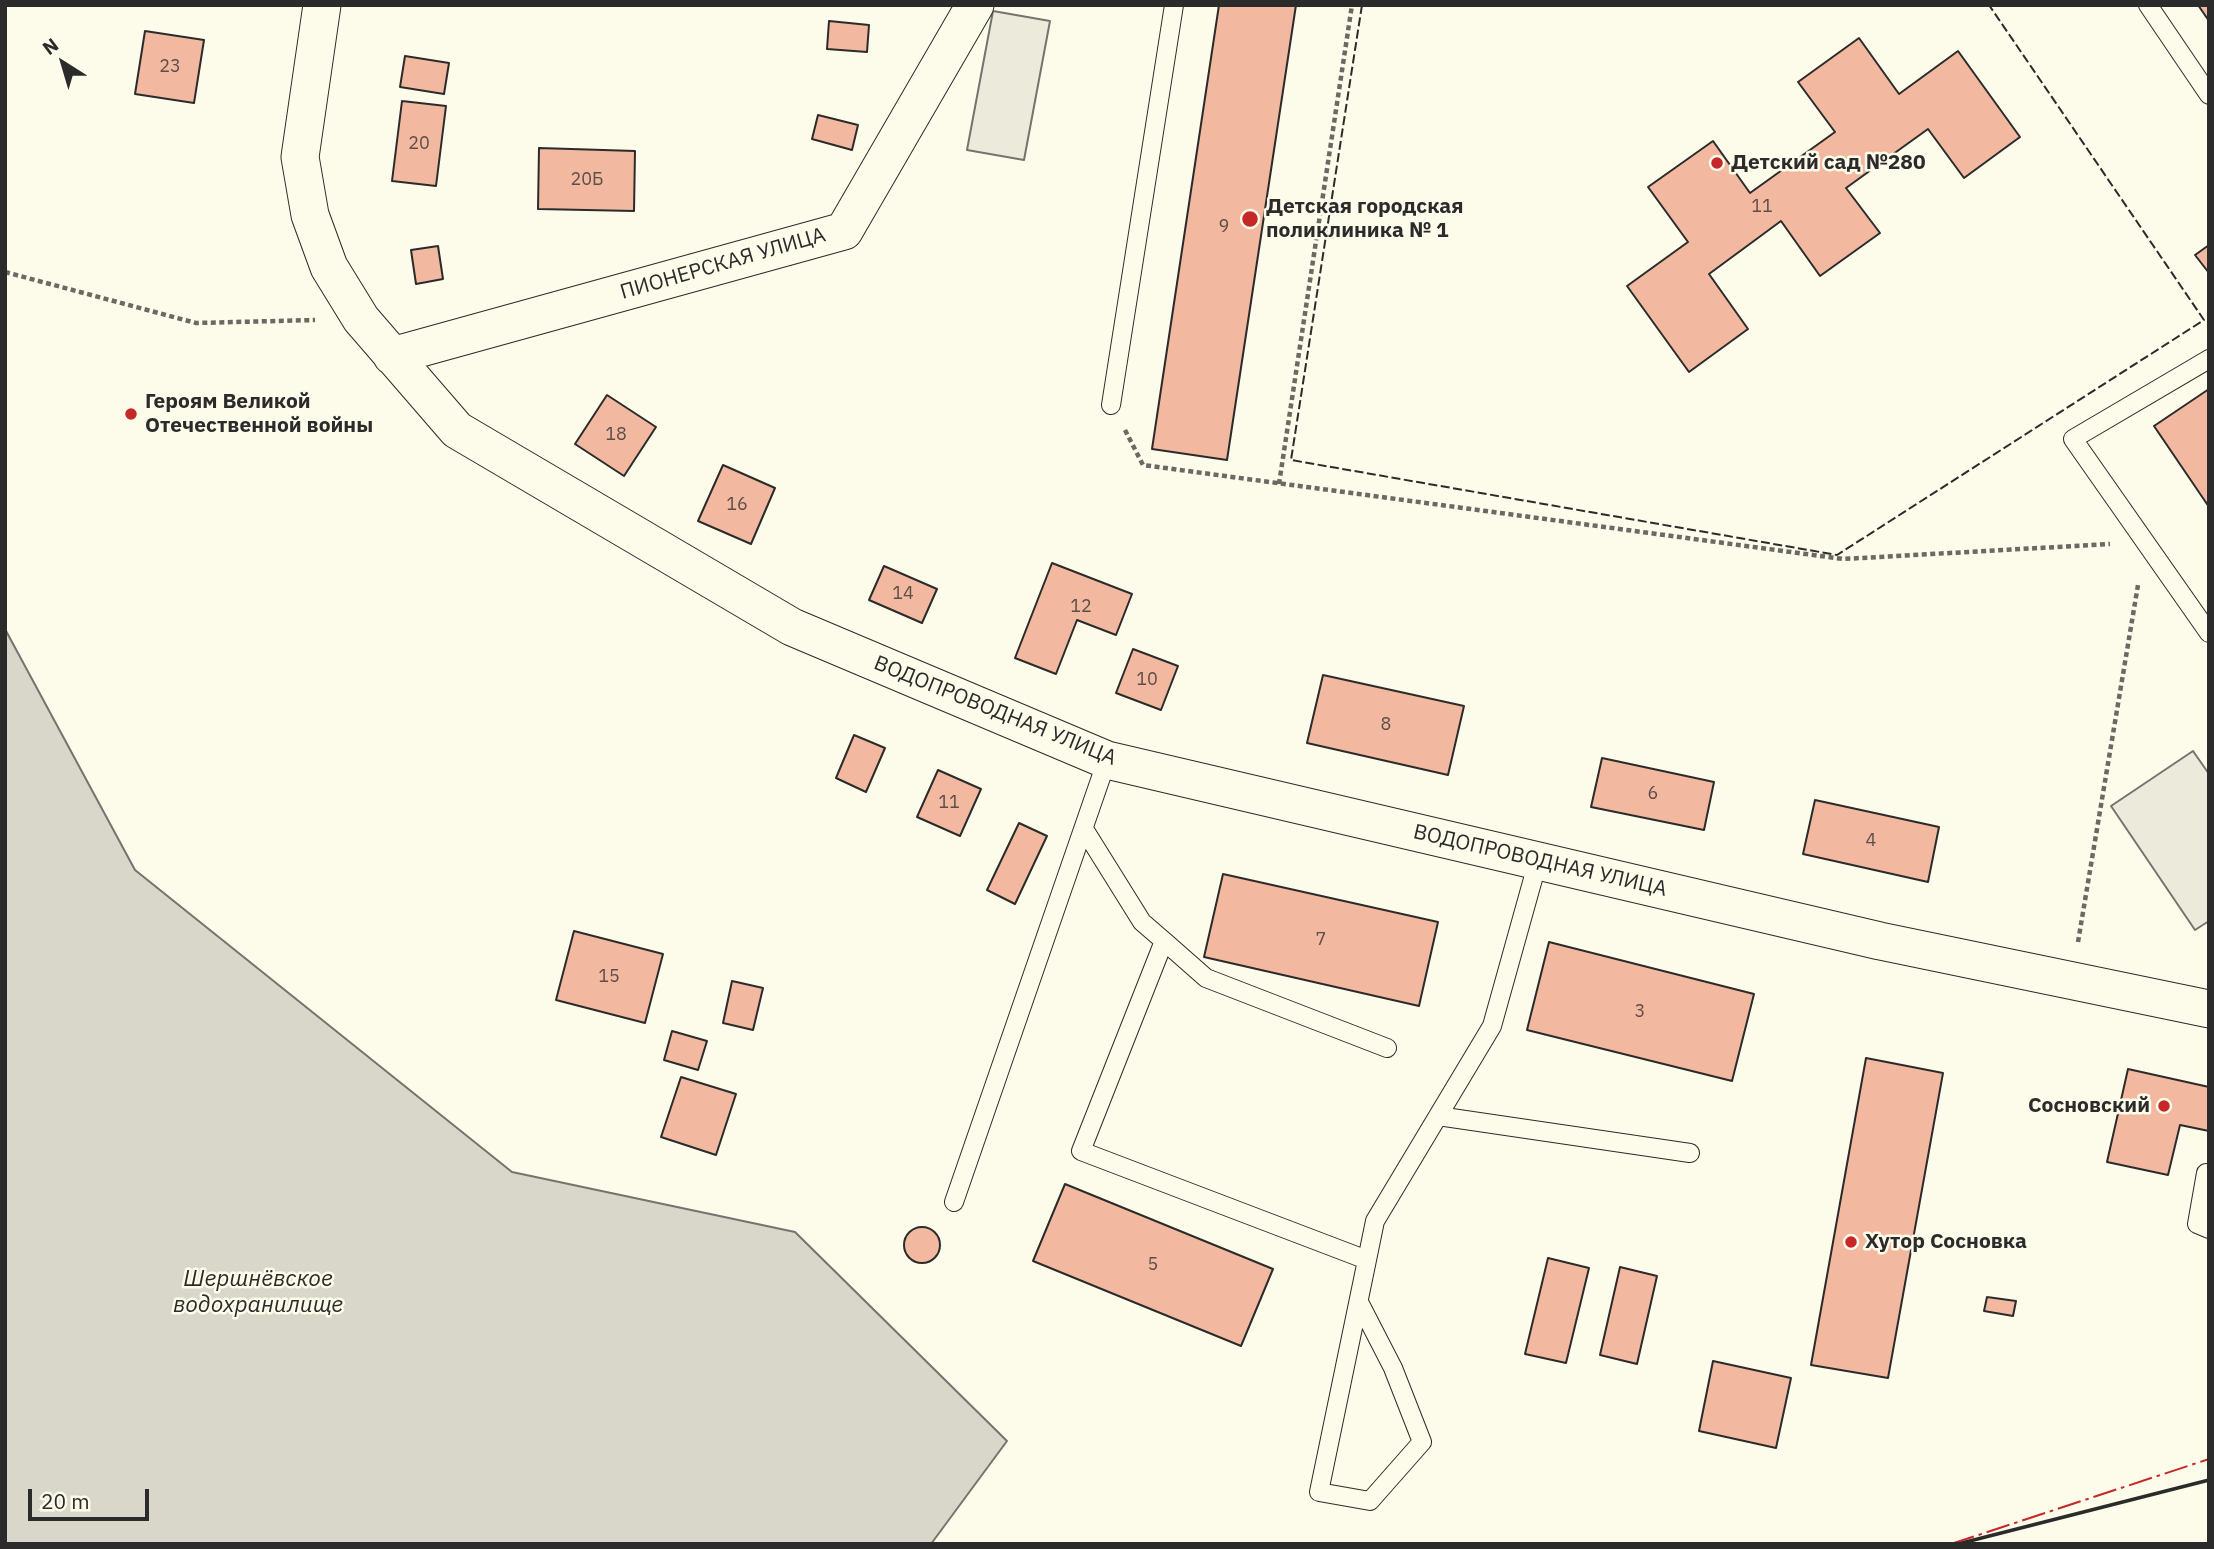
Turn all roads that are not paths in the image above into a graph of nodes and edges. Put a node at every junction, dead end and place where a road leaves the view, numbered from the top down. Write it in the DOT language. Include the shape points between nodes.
graph roads {
  1 [pos="322,5"];
  2 [pos="975,5"];
  3 [pos="1174,5"];
  4 [pos="2148,5"];
  5 [pos="2209,95"];
  6 [pos="392,356"];
  7 [pos="2209,359"];
  8 [pos="1111,405"];
  9 [pos="2209,633"];
  10 [pos="1107,760"];
  11 [pos="1084,828"];
  12 [pos="1538,861"];
  13 [pos="1164,941"];
  14 [pos="2209,1009"];
  15 [pos="1387,1048"];
  16 [pos="1438,1116"];
  17 [pos="1690,1153"];
  18 [pos="2206,1173"];
  19 [pos="954,1202"];
  20 [pos="2209,1229"];
  21 [pos="1367,1260"];
  22 [pos="1359,1302"];
  1 -- 6 [label="street, ВОДОПРОВОДНАЯ УЛИЦА" via="300,157 310,215 329,267 361,319"];
  2 -- 6 [label="street, ПИОНЕРСКАЯ УЛИЦА" via="844,231"];
  3 -- 8 [label="lane"];
  4 -- 5 [label="lane"];
  6 -- 10 [label="street, ВОДОПРОВОДНАЯ УЛИЦА" via="457,430 792,627"];
  7 -- 9 [label="lane" via="2073,439"];
  10 -- 11 [label="lane"];
  10 -- 12 [label="street, ВОДОПРОВОДНАЯ УЛИЦА"];
  11 -- 13 [label="lane" via="1142,922"];
  11 -- 19 [label="lane"];
  12 -- 14 [label="street, ВОДОПРОВОДНАЯ УЛИЦА"];
  12 -- 16 [label="lane" via="1492,1026"];
  13 -- 15 [label="lane" via="1206,978"];
  13 -- 21 [label="lane" via="1081,1151"];
  16 -- 17 [label="lane"];
  16 -- 21 [label="lane" via="1375,1221"];
  18 -- 20 [label="lane" via="2197,1224"];
  21 -- 22 [label="lane"];
  22 -- 22 [label="lane" via="1393,1368 1422,1442 1370,1501 1319,1492"];
}
